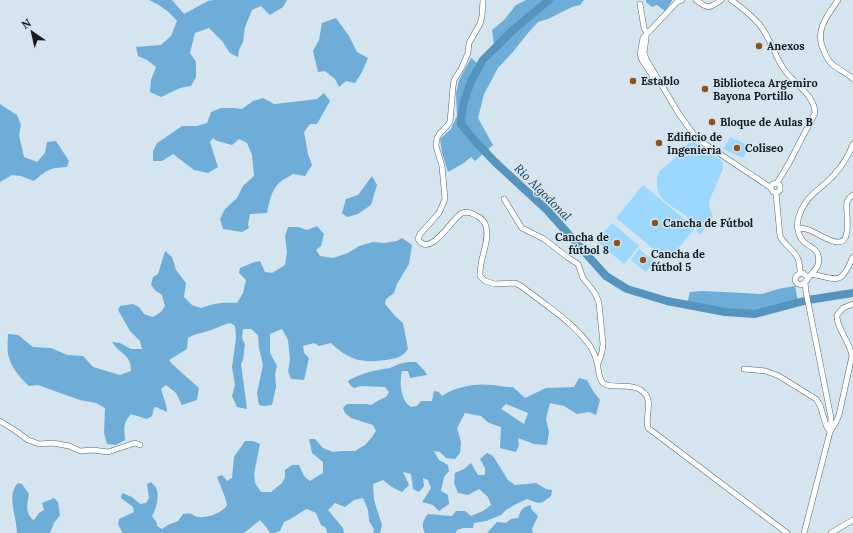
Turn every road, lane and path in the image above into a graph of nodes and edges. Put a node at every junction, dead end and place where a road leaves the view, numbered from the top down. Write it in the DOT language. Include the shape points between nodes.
graph roads {
  1 [pos="483,0"];
  2 [pos="682,0"];
  3 [pos="696,0"];
  4 [pos="721,0"];
  5 [pos="731,0"];
  6 [pos="838,0"];
  7 [pos="676,1"];
  8 [pos="640,4"];
  9 [pos="646,34"];
  10 [pos="853,79"];
  11 [pos="853,144"];
  12 [pos="776,183"];
  13 [pos="770,187"];
  14 [pos="776,194"];
  15 [pos="853,195"];
  16 [pos="504,199"];
  17 [pos="797,227"];
  18 [pos="853,257"];
  19 [pos="800,273"];
  20 [pos="812,274"];
  21 [pos="806,281"];
  22 [pos="853,304"];
  23 [pos="598,364"];
  24 [pos="744,369"];
  25 [pos="0,421"];
  26 [pos="830,432"];
  27 [pos="140,444"];
  28 [pos="853,520"];
  29 [pos="787,533"];
  30 [pos="804,533"];
  31 [pos="831,533"];
  1 -- 23 [label="street" via="480,24 454,80 450,122 437,138 436,146 442,166 445,199 439,213 418,239 424,244 434,242 462,213 468,212 482,219 487,234 480,276 485,281 495,284 515,283 525,289 575,328"];
  2 -- 7 [label="street"];
  3 -- 4 [label="street" via="707,7"];
  5 -- 12 [label="street" via="761,26 782,67 811,99 815,108"];
  6 -- 10 [label="street" via="823,24 820,34 821,46 832,64"];
  7 -- 9 [label="street"];
  8 -- 9 [label="street"];
  9 -- 13 [label="street" via="640,54 642,60 692,137 703,147 718,156 723,156"];
  11 -- 17 [label="street" via="834,176 812,194 804,205"];
  12 -- 13 [label="street"];
  12 -- 14 [label="street" via="780,185 780,190"];
  13 -- 14 [label="street"];
  14 -- 19 [label="street" via="780,236 798,258"];
  15 -- 17 [label="street" via="847,202 848,226 843,241 825,238"];
  16 -- 23 [label="street" via="522,228 578,264 583,278 596,293 603,344"];
  17 -- 20 [label="street" via="804,242 818,254 818,264"];
  18 -- 20 [label="street" via="848,269 839,278"];
  19 -- 21 [label="street" via="805,275"];
  19 -- 21 [label="street" via="795,277 797,283 803,284"];
  20 -- 21 [label="street"];
  21 -- 26 [label="street" via="831,418"];
  22 -- 26 [label="street" via="843,308 836,315 852,356 839,415"];
  23 -- 29 [label="street" via="603,384 628,386 646,395 648,428"];
  24 -- 26 [label="street" via="766,371 779,376 816,399"];
  25 -- 27 [label="street" via="28,440 39,444 69,446 80,451 108,452 135,443"];
  26 -- 30 [label="street"];
  28 -- 31 [label="street"];
}
